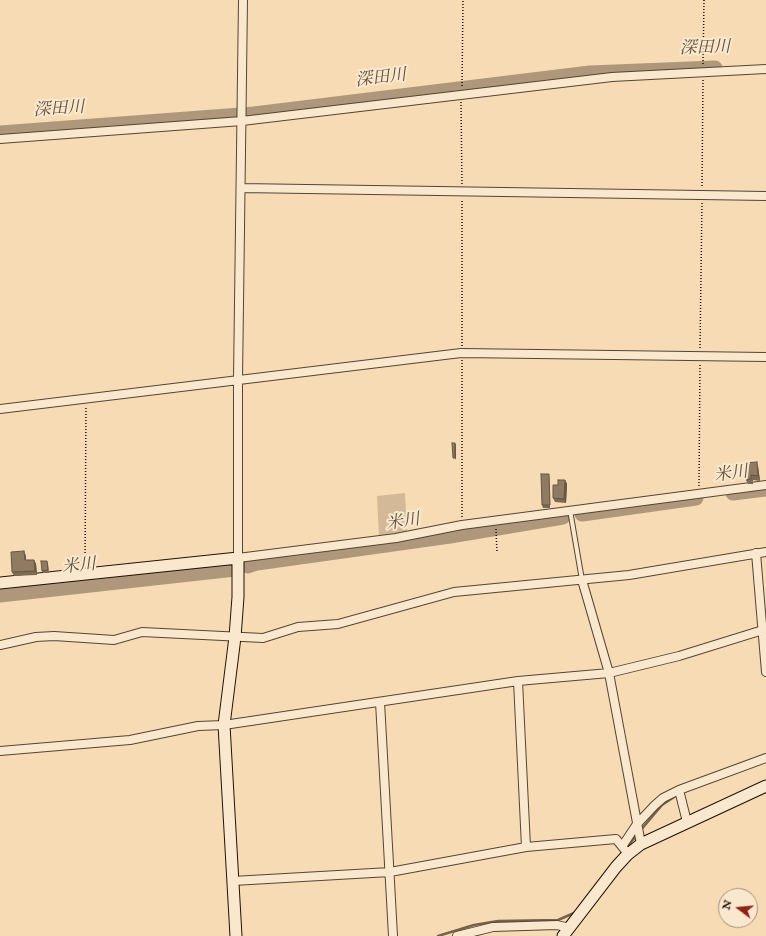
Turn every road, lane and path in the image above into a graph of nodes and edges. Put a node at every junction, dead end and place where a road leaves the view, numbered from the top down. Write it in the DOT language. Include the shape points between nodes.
graph roads {
  1 [pos="243,0"];
  2 [pos="463,0"];
  3 [pos="704,0"];
  4 [pos="766,69"];
  5 [pos="703,73"];
  6 [pos="461,94"];
  7 [pos="242,121"];
  8 [pos="0,139"];
  9 [pos="241,188"];
  10 [pos="462,192"];
  11 [pos="702,195"];
  12 [pos="766,196"];
  13 [pos="462,353"];
  14 [pos="700,356"];
  15 [pos="766,357"];
  16 [pos="238,379"];
  17 [pos="86,398"];
  18 [pos="0,409"];
  19 [pos="766,485"];
  20 [pos="698,492"];
  21 [pos="570,510"];
  22 [pos="462,525"];
  23 [pos="496,530"];
  24 [pos="766,552"];
  25 [pos="498,553"];
  26 [pos="756,553"];
  27 [pos="238,558"];
  28 [pos="86,573"];
  29 [pos="582,580"];
  30 [pos="0,583"];
  31 [pos="764,629"];
  32 [pos="235,637"];
  33 [pos="0,645"];
  34 [pos="766,672"];
  35 [pos="609,674"];
  36 [pos="518,681"];
  37 [pos="380,702"];
  38 [pos="224,725"];
  39 [pos="0,751"];
  40 [pos="766,758"];
  41 [pos="766,786"];
  42 [pos="679,790"];
  43 [pos="687,822"];
  44 [pos="637,824"];
  45 [pos="641,844"];
  46 [pos="526,847"];
  47 [pos="625,850"];
  48 [pos="390,872"];
  49 [pos="233,882"];
  50 [pos="566,932"];
  51 [pos="236,936"];
  52 [pos="393,936"];
  53 [pos="457,936"];
  1 -- 7 [label="street"];
  2 -- 6 [label="path"];
  3 -- 5 [label="path"];
  4 -- 5 [label="street"];
  5 -- 6 [label="street" via="612,77"];
  5 -- 11 [label="path"];
  6 -- 7 [label="street"];
  6 -- 10 [label="path"];
  7 -- 8 [label="street"];
  7 -- 9 [label="street"];
  9 -- 10 [label="street"];
  9 -- 16 [label="street"];
  10 -- 11 [label="street"];
  10 -- 13 [label="path"];
  11 -- 12 [label="street"];
  11 -- 14 [label="path"];
  13 -- 14 [label="street"];
  13 -- 16 [label="street"];
  13 -- 22 [label="path"];
  14 -- 15 [label="street"];
  14 -- 20 [label="path"];
  16 -- 17 [label="street"];
  16 -- 27 [label="street"];
  17 -- 18 [label="street"];
  17 -- 28 [label="path"];
  19 -- 20 [label="street"];
  20 -- 21 [label="street"];
  21 -- 22 [label="street"];
  21 -- 29 [label="lane"];
  22 -- 27 [label="street" via="396,538"];
  23 -- 25 [label="path"];
  24 -- 26 [label="street"];
  26 -- 29 [label="street" via="629,575"];
  26 -- 31 [label="street"];
  27 -- 28 [label="street"];
  27 -- 32 [label="street"];
  28 -- 30 [label="street"];
  29 -- 32 [label="street" via="454,592 338,624 298,627 263,638"];
  29 -- 35 [label="street"];
  31 -- 34 [label="street"];
  31 -- 35 [label="street" via="679,656"];
  32 -- 33 [label="street" via="142,632 114,640 54,636"];
  32 -- 38 [label="street"];
  35 -- 36 [label="street"];
  35 -- 44 [label="street"];
  36 -- 37 [label="street"];
  36 -- 46 [label="street"];
  37 -- 38 [label="street"];
  37 -- 48 [label="street"];
  38 -- 39 [label="street" via="198,726 130,740"];
  38 -- 49 [label="street"];
  40 -- 42 [label="street"];
  41 -- 43 [label="street"];
  42 -- 43 [label="street"];
  42 -- 44 [label="street" via="663,798"];
  43 -- 45 [label="street"];
  44 -- 45 [label="street"];
  44 -- 47 [label="street"];
  45 -- 47 [label="street"];
  46 -- 47 [label="street" via="616,839"];
  46 -- 48 [label="street"];
  47 -- 50 [label="street"];
  48 -- 49 [label="street"];
  48 -- 52 [label="street"];
  49 -- 51 [label="street"];
  50 -- 53 [label="street" via="557,925 493,926"];
}
